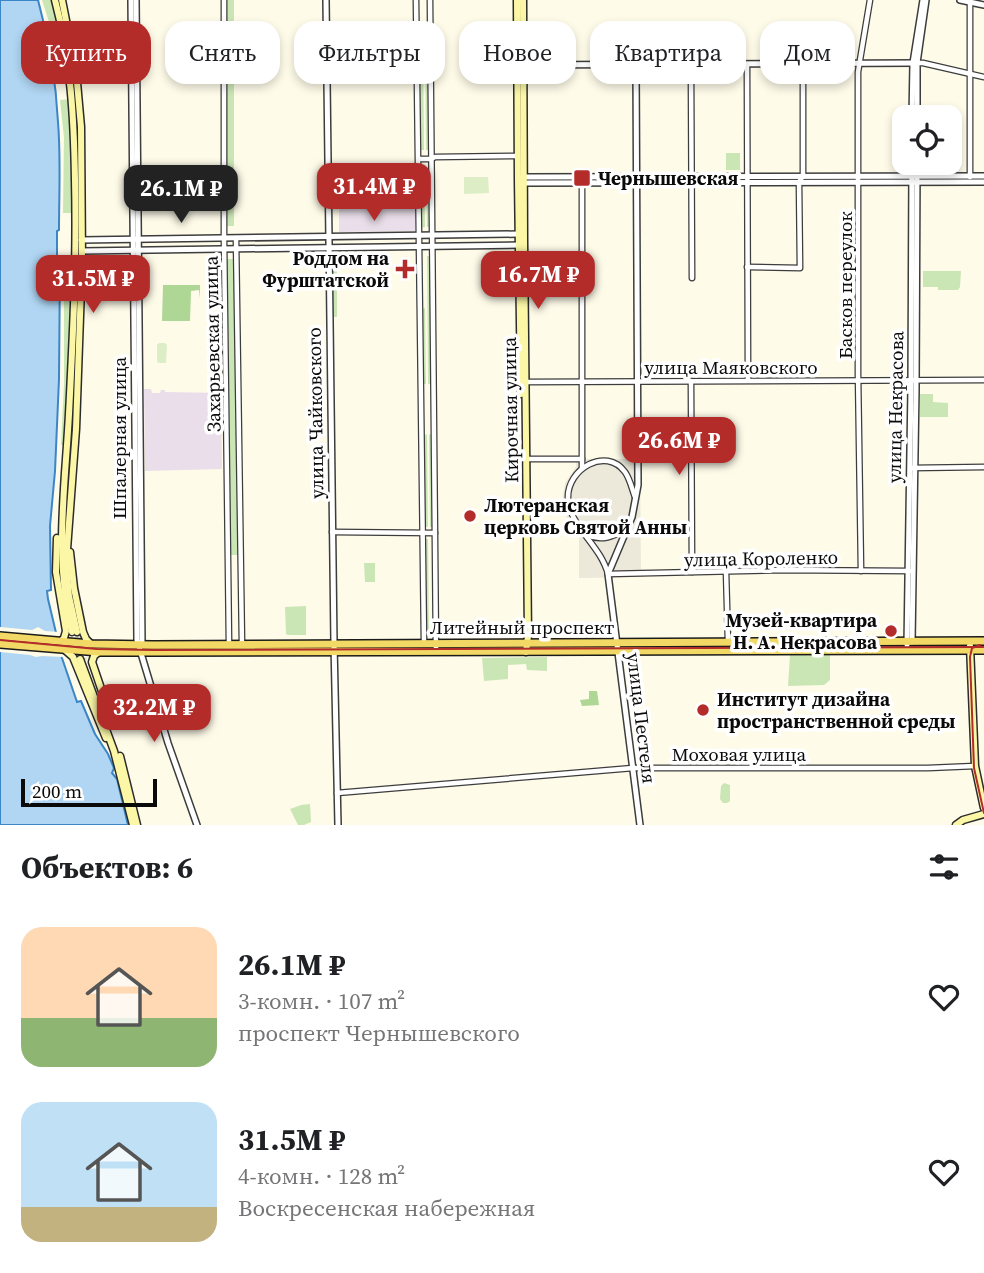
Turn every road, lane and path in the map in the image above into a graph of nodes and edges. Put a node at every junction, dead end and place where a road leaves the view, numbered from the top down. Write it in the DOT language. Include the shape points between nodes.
graph roads {
  1 [pos="55,0"];
  2 [pos="62,0"];
  3 [pos="133,0"];
  4 [pos="223,0"];
  5 [pos="326,0"];
  6 [pos="416,0"];
  7 [pos="430,0"];
  8 [pos="520,0"];
  9 [pos="870,0"];
  10 [pos="925,0"];
  11 [pos="960,0"];
  12 [pos="970,2"];
  13 [pos="984,5"];
  14 [pos="520,21"];
  15 [pos="915,63"];
  16 [pos="747,64"];
  17 [pos="760,64"];
  18 [pos="855,64"];
  19 [pos="859,64"];
  20 [pos="970,74"];
  21 [pos="984,77"];
  22 [pos="520,84"];
  23 [pos="520,84"];
  24 [pos="636,84"];
  25 [pos="691,84"];
  26 [pos="803,84"];
  27 [pos="915,105"];
  28 [pos="518,156"];
  29 [pos="419,159"];
  30 [pos="431,159"];
  31 [pos="914,175"];
  32 [pos="984,176"];
  33 [pos="801,179"];
  34 [pos="859,179"];
  35 [pos="914,179"];
  36 [pos="970,179"];
  37 [pos="522,180"];
  38 [pos="582,180"];
  39 [pos="636,180"];
  40 [pos="691,180"];
  41 [pos="747,180"];
  42 [pos="984,182"];
  43 [pos="420,236"];
  44 [pos="432,236"];
  45 [pos="328,237"];
  46 [pos="224,238"];
  47 [pos="236,238"];
  48 [pos="136,239"];
  49 [pos="520,240"];
  50 [pos="79,242"];
  51 [pos="432,247"];
  52 [pos="328,248"];
  53 [pos="420,248"];
  54 [pos="236,249"];
  55 [pos="136,250"];
  56 [pos="225,250"];
  57 [pos="82,251"];
  58 [pos="747,267"];
  59 [pos="692,278"];
  60 [pos="226,337"];
  61 [pos="237,337"];
  62 [pos="748,380"];
  63 [pos="859,380"];
  64 [pos="914,380"];
  65 [pos="984,380"];
  66 [pos="582,381"];
  67 [pos="637,381"];
  68 [pos="691,381"];
  69 [pos="523,382"];
  70 [pos="226,413"];
  71 [pos="238,413"];
  72 [pos="422,429"];
  73 [pos="434,429"];
  74 [pos="526,459"];
  75 [pos="582,460"];
  76 [pos="984,467"];
  77 [pos="582,468"];
  78 [pos="912,468"];
  79 [pos="240,488"];
  80 [pos="227,489"];
  81 [pos="64,498"];
  82 [pos="635,498"];
  83 [pos="69,509"];
  84 [pos="628,529"];
  85 [pos="332,532"];
  86 [pos="423,533"];
  87 [pos="435,533"];
  88 [pos="586,534"];
  89 [pos="726,571"];
  90 [pos="861,571"];
  91 [pos="911,571"];
  92 [pos="692,572"];
  93 [pos="608,574"];
  94 [pos="0,636"];
  95 [pos="984,641"];
  96 [pos="728,642"];
  97 [pos="424,643"];
  98 [pos="0,644"];
  99 [pos="91,644"];
  100 [pos="62,645"];
  101 [pos="229,645"];
  102 [pos="910,645"];
  103 [pos="527,646"];
  104 [pos="970,646"];
  105 [pos="140,647"];
  106 [pos="436,647"];
  107 [pos="617,647"];
  108 [pos="242,648"];
  109 [pos="334,648"];
  110 [pos="984,650"];
  111 [pos="99,652"];
  112 [pos="157,710"];
  113 [pos="108,724"];
  114 [pos="114,751"];
  115 [pos="975,766"];
  116 [pos="633,768"];
  117 [pos="337,793"];
  118 [pos="984,808"];
  119 [pos="984,814"];
  120 [pos="135,825"];
  121 [pos="197,825"];
  122 [pos="338,825"];
  123 [pos="640,825"];
  124 [pos="956,825"];
  1 -- 50 [label="main road" via="73,97"];
  2 -- 50 [label="main road" via="79,96"];
  3 -- 48 [label="street, Шпалерная улица"];
  4 -- 46 [label="street, Захарьевская улица"];
  5 -- 45 [label="street, улица Чайковского"];
  6 -- 29 [label="street"];
  7 -- 30 [label="street"];
  8 -- 14 [label="main road, Кирочная улица"];
  9 -- 19 [label="street, Басков переулок"];
  10 -- 15 [label="street"];
  11 -- 12 [label="street"];
  12 -- 13 [label="street"];
  12 -- 20 [label="street"];
  15 -- 19 [label="street"];
  15 -- 20 [label="street"];
  15 -- 27 [label="street"];
  16 -- 17 [label="street"];
  16 -- 41 [label="street"];
  18 -- 19 [label="street"];
  19 -- 34 [label="street, Басков переулок"];
  20 -- 21 [label="street"];
  20 -- 36 [label="street"];
  22 -- 28 [label="main road, Кирочная улица"];
  23 -- 37 [label="main road, Кирочная улица"];
  24 -- 39 [label="street"];
  25 -- 40 [label="street"];
  26 -- 33 [label="street"];
  28 -- 30 [label="street"];
  28 -- 37 [label="main road, Кирочная улица"];
  29 -- 30 [label="street"];
  29 -- 43 [label="street"];
  30 -- 44 [label="street"];
  31 -- 35 [label="street, улица Некрасова"];
  32 -- 36 [label="street"];
  33 -- 34 [label="street"];
  33 -- 41 [label="street"];
  33 -- 58 [label="street" via="800,268"];
  34 -- 35 [label="street"];
  34 -- 63 [label="street, Басков переулок"];
  35 -- 36 [label="street"];
  35 -- 64 [label="street, улица Некрасова"];
  36 -- 42 [label="street"];
  37 -- 38 [label="street"];
  37 -- 49 [label="main road, Кирочная улица"];
  38 -- 39 [label="street"];
  38 -- 66 [label="street"];
  39 -- 40 [label="street"];
  39 -- 67 [label="street"];
  40 -- 41 [label="street"];
  40 -- 59 [label="street"];
  41 -- 58 [label="street"];
  43 -- 44 [label="street"];
  43 -- 45 [label="street"];
  43 -- 53 [label="street"];
  44 -- 49 [label="street"];
  44 -- 51 [label="street"];
  45 -- 47 [label="street"];
  45 -- 52 [label="street, улица Чайковского"];
  46 -- 47 [label="street"];
  46 -- 48 [label="street"];
  46 -- 56 [label="street, Захарьевская улица"];
  47 -- 54 [label="street, Захарьевская улица"];
  48 -- 50 [label="street"];
  48 -- 55 [label="street, Шпалерная улица"];
  49 -- 51 [label="street"];
  49 -- 69 [label="main road, Кирочная улица"];
  50 -- 57 [label="main road"];
  50 -- 81 [label="main road"];
  51 -- 53 [label="street"];
  51 -- 73 [label="street"];
  52 -- 53 [label="street"];
  52 -- 54 [label="street"];
  52 -- 85 [label="street, улица Чайковского"];
  53 -- 72 [label="street"];
  54 -- 56 [label="street"];
  54 -- 61 [label="street, Захарьевская улица"];
  55 -- 56 [label="street"];
  55 -- 57 [label="street"];
  55 -- 105 [label="street, Шпалерная улица"];
  56 -- 60 [label="street, Захарьевская улица"];
  57 -- 83 [label="main road"];
  58 -- 62 [label="street"];
  60 -- 61 [label="street"];
  60 -- 70 [label="street, Захарьевская улица"];
  61 -- 71 [label="street, Захарьевская улица"];
  62 -- 63 [label="street, улица Маяковского"];
  62 -- 68 [label="street, улица Маяковского"];
  63 -- 64 [label="street, улица Маяковского"];
  63 -- 90 [label="street, Басков переулок"];
  64 -- 65 [label="street, улица Маяковского"];
  64 -- 78 [label="street, улица Некрасова"];
  66 -- 67 [label="street, улица Маяковского"];
  66 -- 69 [label="street, улица Маяковского"];
  66 -- 75 [label="street"];
  67 -- 68 [label="street, улица Маяковского"];
  67 -- 82 [label="street"];
  68 -- 92 [label="street"];
  69 -- 74 [label="main road, Кирочная улица"];
  69 -- 103 [label="main road, Кирочная улица"];
  70 -- 71 [label="street"];
  70 -- 80 [label="street, Захарьевская улица"];
  71 -- 79 [label="street, Захарьевская улица"];
  72 -- 73 [label="street"];
  72 -- 86 [label="street"];
  73 -- 87 [label="street"];
  74 -- 75 [label="street"];
  74 -- 103 [label="main road, Кирочная улица"];
  75 -- 77 [label="street"];
  76 -- 78 [label="street"];
  77 -- 82 [label="street" via="601,461 614,463 626,472"];
  77 -- 88 [label="street" via="573,477 568,498 572,516"];
  78 -- 91 [label="street, улица Некрасова"];
  79 -- 80 [label="street"];
  79 -- 108 [label="street, Захарьевская улица"];
  80 -- 101 [label="street, Захарьевская улица"];
  81 -- 83 [label="main road" via="61,564 75,632 66,563"];
  81 -- 100 [label="main road" via="56,555 66,631"];
  82 -- 84 [label="street"];
  83 -- 99 [label="main road" via="74,588 83,632"];
  84 -- 88 [label="street" via="603,539"];
  84 -- 93 [label="street"];
  85 -- 86 [label="street"];
  85 -- 109 [label="street, улица Чайковского"];
  86 -- 87 [label="street"];
  86 -- 97 [label="street"];
  87 -- 106 [label="street"];
  88 -- 93 [label="street"];
  89 -- 90 [label="street, улица Короленко"];
  89 -- 92 [label="street, улица Короленко"];
  89 -- 96 [label="street"];
  90 -- 91 [label="street, улица Короленко"];
  91 -- 102 [label="street, улица Некрасова"];
  92 -- 93 [label="street, улица Короленко"];
  93 -- 107 [label="street, улица Пестеля"];
  94 -- 100 [label="main road"];
  95 -- 104 [label="main road, Литейный проспект"];
  96 -- 102 [label="main road, Литейный проспект"];
  96 -- 107 [label="main road, Литейный проспект"];
  97 -- 106 [label="main road, Литейный проспект"];
  97 -- 109 [label="main road, Литейный проспект"];
  98 -- 100 [label="main road"];
  99 -- 100 [label="main road, Литейный проспект"];
  99 -- 105 [label="main road, Литейный проспект"];
  100 -- 111 [label="main road, Литейный проспект"];
  100 -- 114 [label="main road" via="73,657"];
  101 -- 105 [label="main road, Литейный проспект"];
  101 -- 108 [label="main road, Литейный проспект"];
  102 -- 104 [label="main road, Литейный проспект"];
  102 -- 107 [label="main road, Литейный проспект"];
  103 -- 106 [label="main road, Литейный проспект"];
  103 -- 107 [label="main road, Литейный проспект"];
  104 -- 110 [label="main road, Литейный проспект"];
  104 -- 115 [label="main road"];
  105 -- 108 [label="main road, Литейный проспект"];
  105 -- 111 [label="main road, Литейный проспект"];
  105 -- 112 [label="street, Шпалерная улица"];
  106 -- 109 [label="main road, Литейный проспект"];
  107 -- 116 [label="street, улица Пестеля"];
  108 -- 109 [label="main road, Литейный проспект"];
  109 -- 117 [label="street, улица Чайковского"];
  111 -- 113 [label="main road" via="92,662 110,715"];
  112 -- 113 [label="street"];
  112 -- 121 [label="street, Шпалерная улица"];
  113 -- 114 [label="main road" via="82,659"];
  113 -- 120 [label="main road" via="122,762"];
  114 -- 120 [label="main road"];
  115 -- 116 [label="street, Моховая улица"];
  115 -- 118 [label="main road"];
  116 -- 117 [label="street, Моховая улица"];
  116 -- 123 [label="street, улица Пестеля"];
  117 -- 122 [label="street, улица Чайковского"];
  119 -- 124 [label="main road"];
}
